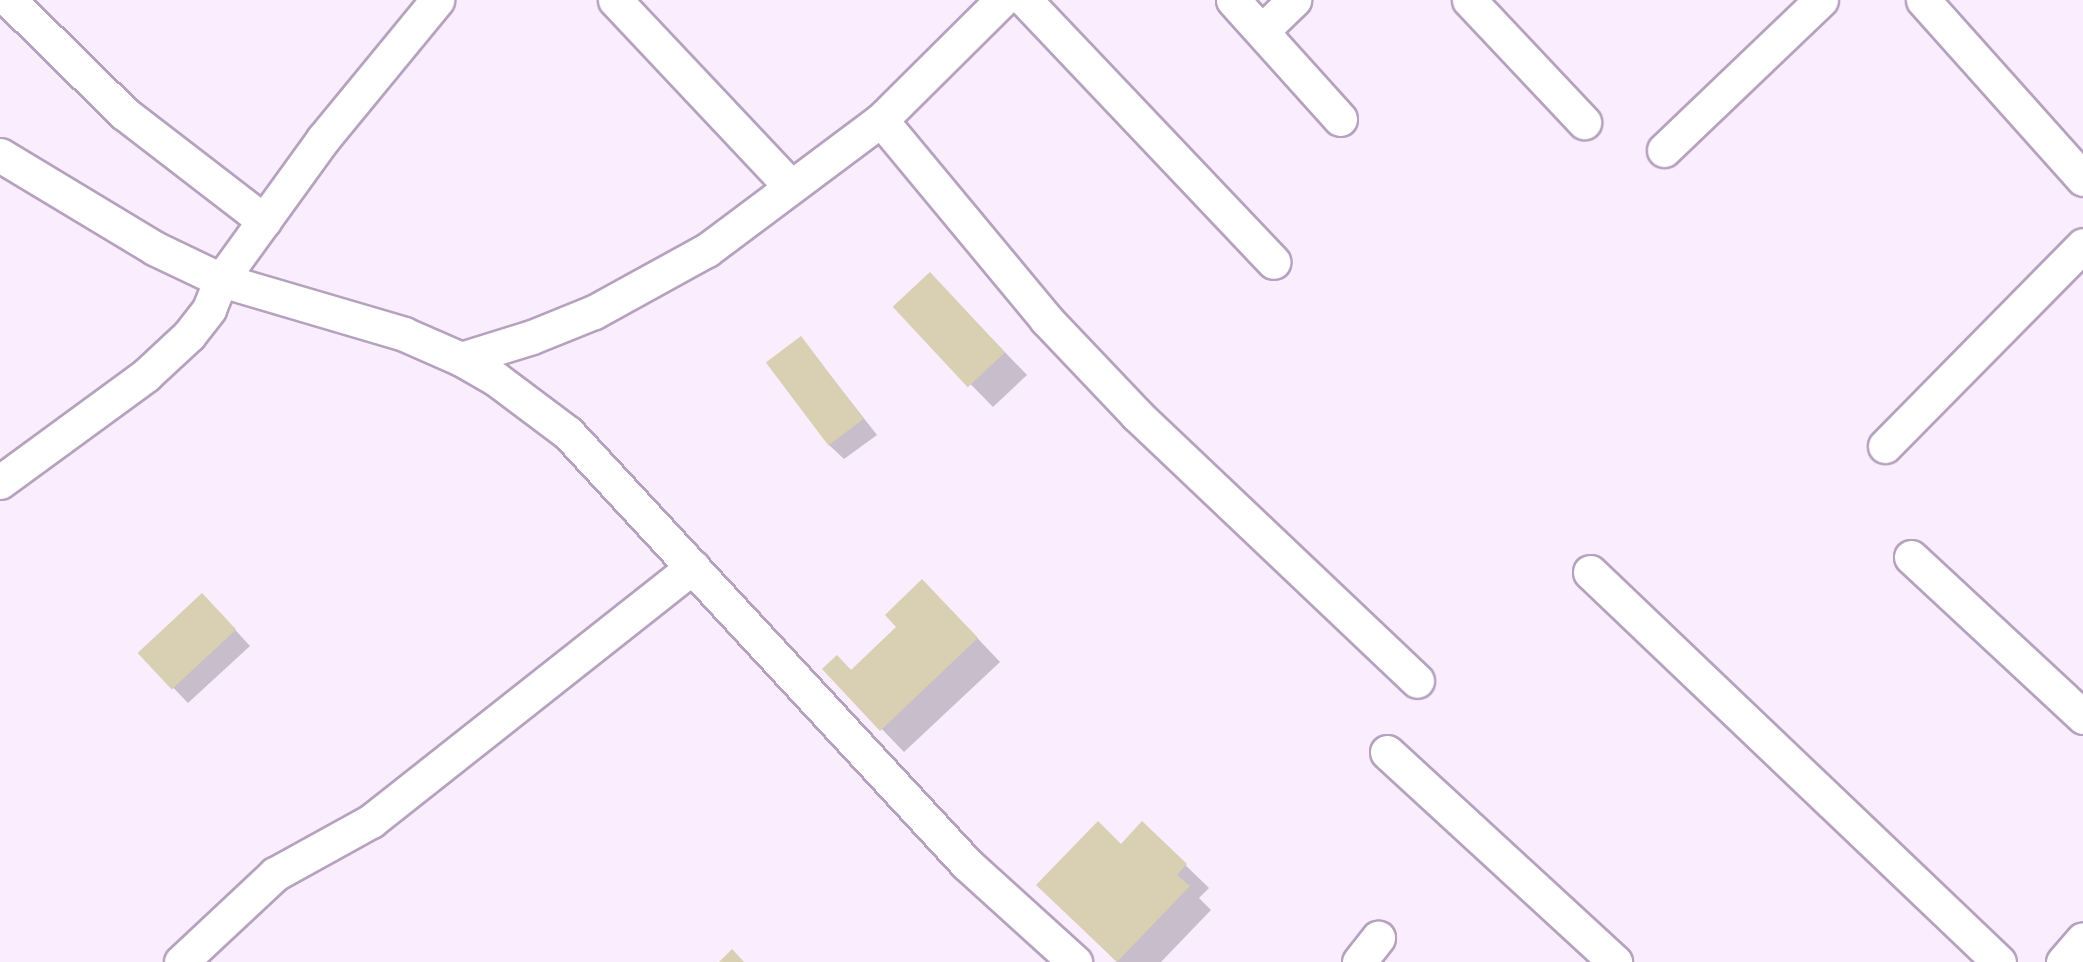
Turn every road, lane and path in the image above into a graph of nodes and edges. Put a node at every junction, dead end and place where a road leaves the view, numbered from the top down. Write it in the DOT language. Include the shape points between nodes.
graph roads {
  1 [pos="9,0"];
  2 [pos="437,0"];
  3 [pos="615,0"];
  4 [pos="1002,0"];
  5 [pos="1025,0"];
  6 [pos="1233,0"];
  7 [pos="1294,0"];
  8 [pos="1469,0"];
  9 [pos="1821,0"];
  10 [pos="1923,0"];
  11 [pos="1262,31"];
  12 [pos="1340,119"];
  13 [pos="881,120"];
  14 [pos="1584,122"];
  15 [pos="1664,150"];
  16 [pos="0,155"];
  17 [pos="2083,179"];
  18 [pos="790,186"];
  19 [pos="264,220"];
  20 [pos="2083,245"];
  21 [pos="1274,262"];
  22 [pos="221,280"];
  23 [pos="461,359"];
  24 [pos="1885,446"];
  25 [pos="0,482"];
  26 [pos="1911,557"];
  27 [pos="693,567"];
  28 [pos="1590,572"];
  29 [pos="1417,681"];
  30 [pos="2083,717"];
  31 [pos="1387,752"];
  32 [pos="2083,939"];
  33 [pos="181,962"];
  34 [pos="1075,962"];
  35 [pos="1615,962"];
  36 [pos="1999,962"];
  37 [pos="2063,962"];
  1 -- 19 [label="main road" via="124,113"];
  2 -- 19 [label="main road" via="323,139"];
  3 -- 18 [label="main road"];
  4 -- 13 [label="main road"];
  5 -- 21 [label="main road"];
  6 -- 11 [label="main road"];
  7 -- 11 [label="main road"];
  8 -- 14 [label="main road"];
  9 -- 15 [label="main road"];
  10 -- 17 [label="main road"];
  11 -- 12 [label="main road"];
  13 -- 18 [label="main road"];
  13 -- 29 [label="main road" via="1046,319 1122,399"];
  16 -- 22 [label="main road" via="154,248"];
  18 -- 23 [label="main road" via="707,250 594,312 532,338"];
  19 -- 22 [label="main road"];
  20 -- 24 [label="main road"];
  22 -- 23 [label="main road" via="404,334"];
  22 -- 25 [label="main road" via="202,318 154,367"];
  23 -- 27 [label="main road" via="496,379 568,433"];
  26 -- 30 [label="main road"];
  27 -- 33 [label="main road" via="371,821 275,874"];
  27 -- 34 [label="main road" via="967,864"];
  28 -- 36 [label="main road"];
  31 -- 35 [label="main road"];
  32 -- 37 [label="main road"];
}
